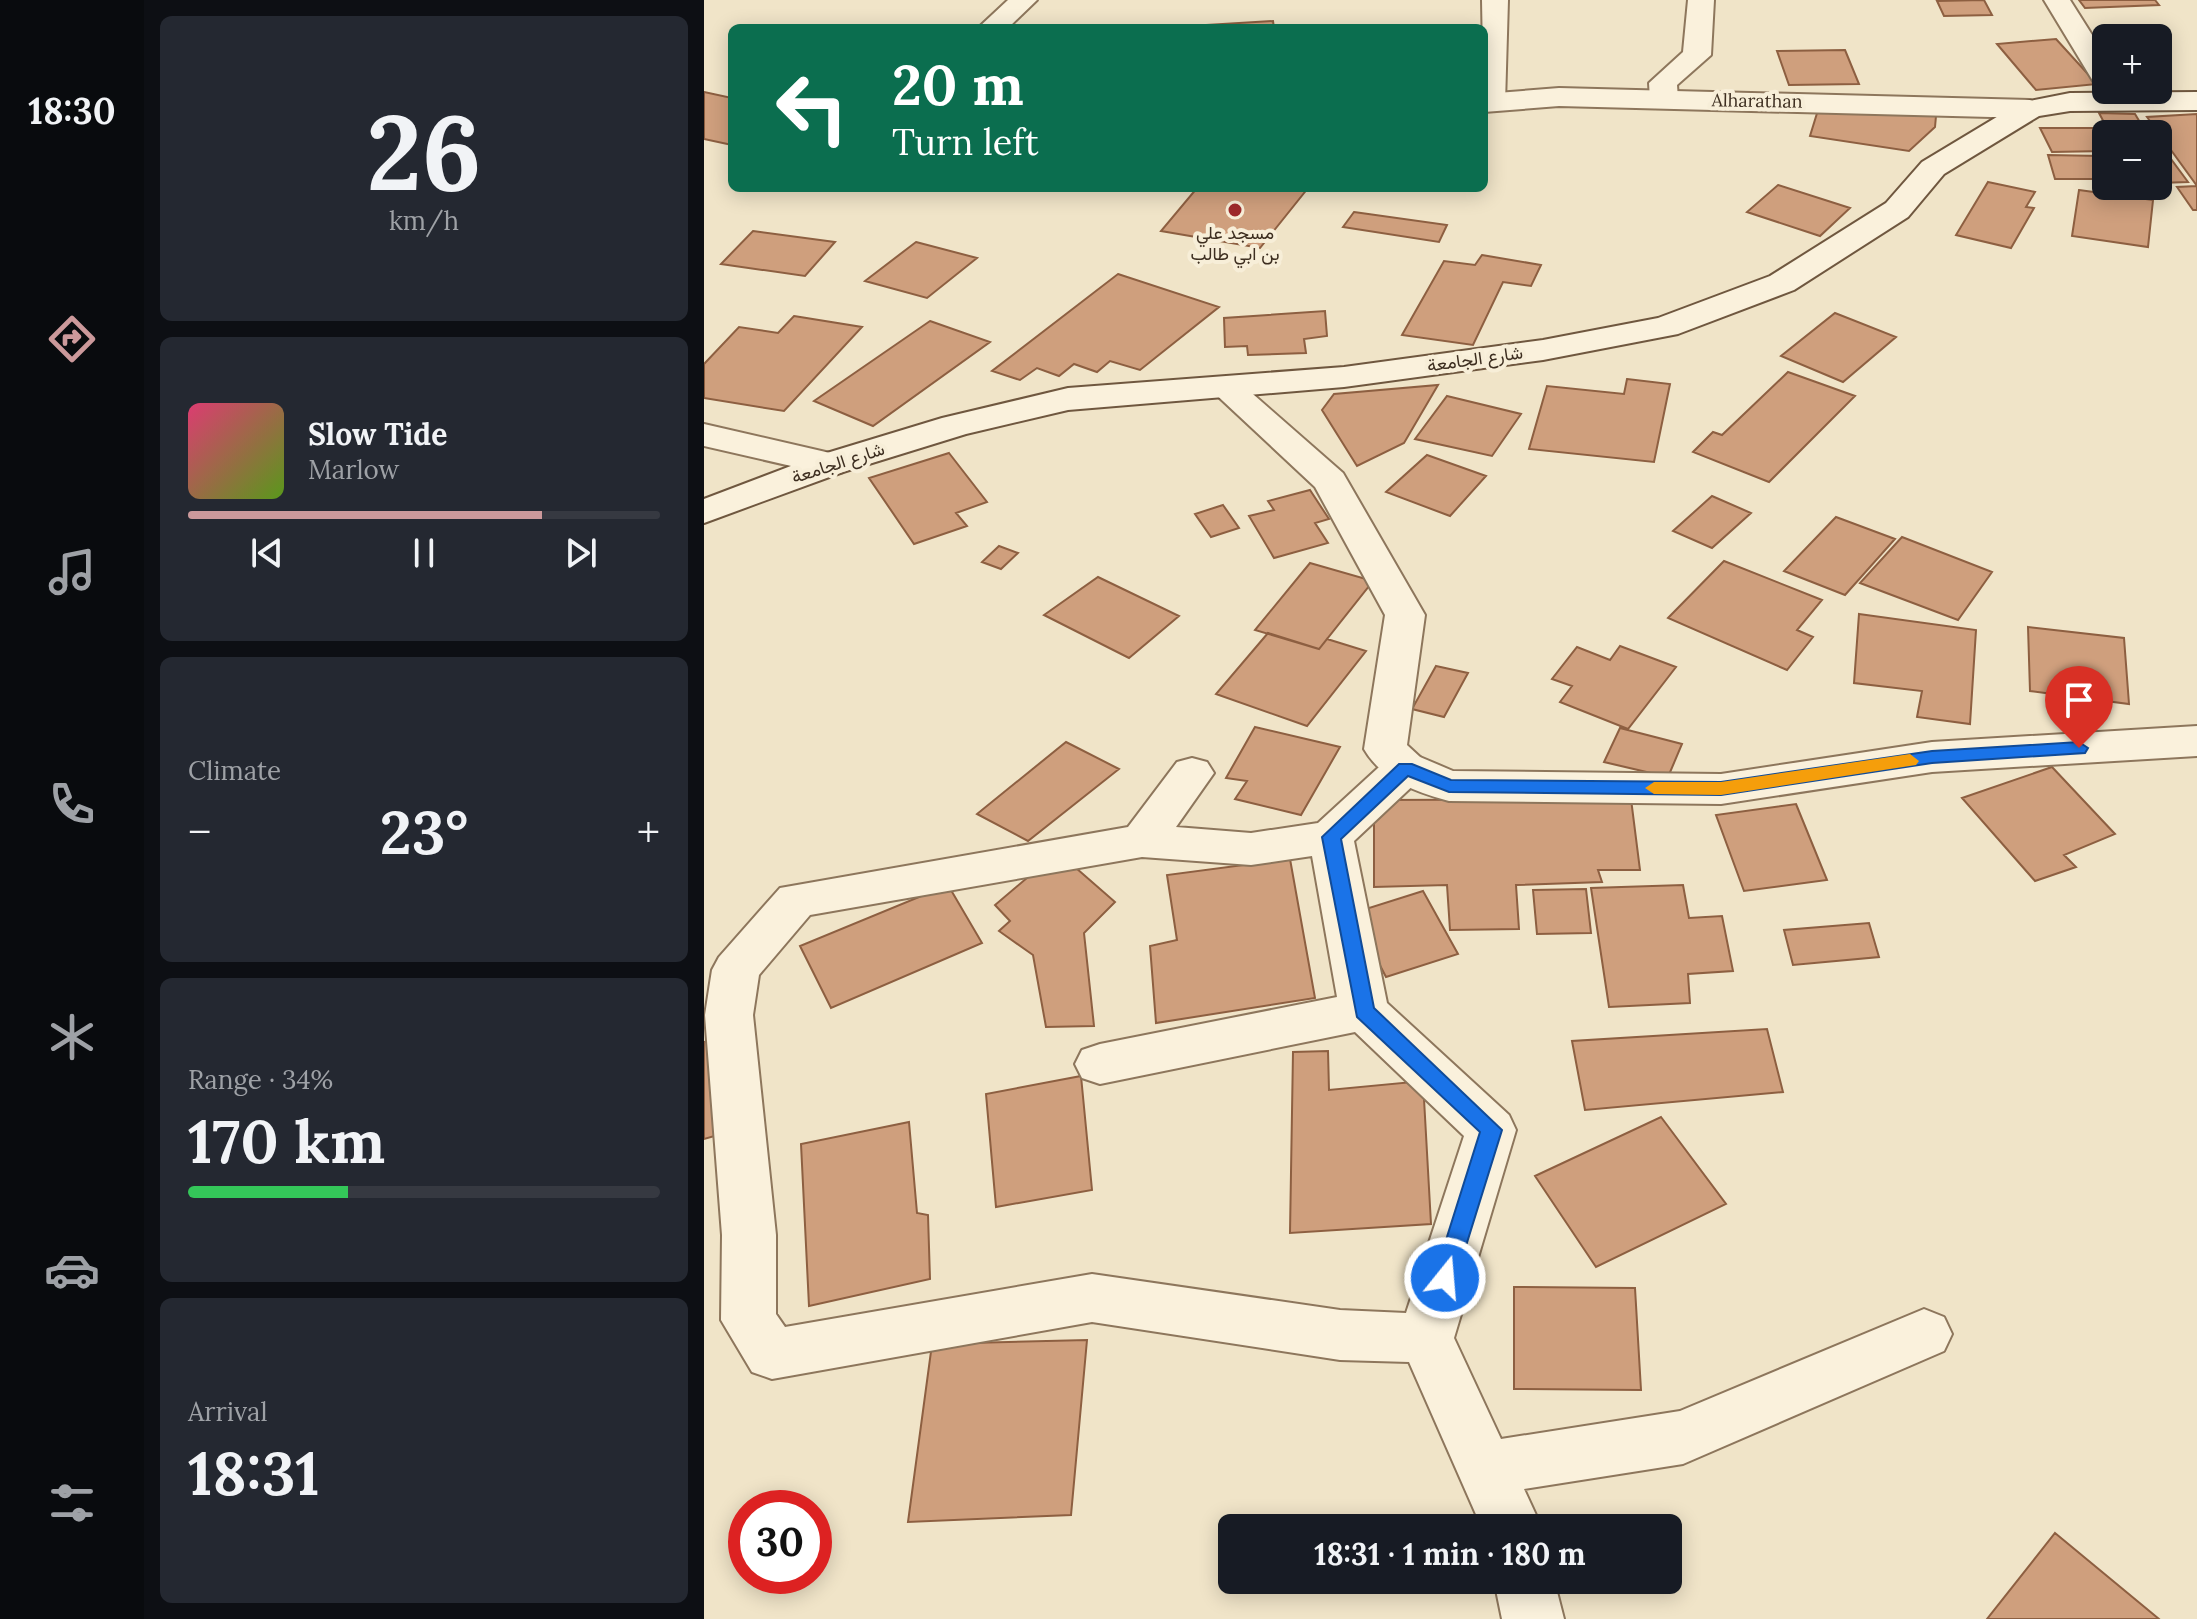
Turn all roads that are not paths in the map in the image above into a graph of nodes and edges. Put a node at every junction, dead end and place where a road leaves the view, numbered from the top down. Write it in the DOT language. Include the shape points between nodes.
graph roads {
  1 [pos="1024,0"];
  2 [pos="1495,0"];
  3 [pos="1701,0"];
  4 [pos="2057,0"];
  5 [pos="997,24"];
  6 [pos="2092,56"];
  7 [pos="2092,96"];
  8 [pos="2172,98"];
  9 [pos="1664,99"];
  10 [pos="2197,101"];
  11 [pos="1488,103"];
  12 [pos="2030,109"];
  13 [pos="1226,388"];
  14 [pos="704,435"];
  15 [pos="830,464"];
  16 [pos="704,512"];
  17 [pos="2197,741"];
  18 [pos="1405,768"];
  19 [pos="1192,773"];
  20 [pos="1331,837"];
  21 [pos="1142,841"];
  22 [pos="1364,1011"];
  23 [pos="1100,1064"];
  24 [pos="1924,1334"];
  25 [pos="1426,1338"];
  26 [pos="1487,1468"];
  27 [pos="1506,1514"];
  28 [pos="1527,1594"];
  29 [pos="1533,1619"];
  1 -- 5 [label="street"];
  2 -- 11 [label="street"];
  3 -- 9 [label="street" via="1697,55 1663,83"];
  4 -- 6 [label="street"];
  7 -- 12 [label="street, شارع الجامعة"];
  8 -- 10 [label="street, شارع الجامعة"];
  9 -- 11 [label="street, Alharathan" via="1559,97"];
  9 -- 12 [label="street, Alharathan"];
  12 -- 13 [label="street, شارع الجامعة" via="1933,168 1897,210 1782,283 1666,327 1543,350"];
  13 -- 15 [label="street, شارع الجامعة" via="1068,399"];
  13 -- 18 [label="street" via="1330,481 1405,615 1385,749"];
  14 -- 15 [label="street"];
  15 -- 16 [label="street, شارع الجامعة"];
  17 -- 18 [label="street" via="1932,757 1721,789 1449,786"];
  18 -- 20 [label="street"];
  19 -- 21 [label="street"];
  20 -- 21 [label="street" via="1251,849"];
  20 -- 22 [label="street"];
  21 -- 25 [label="street" via="796,900 736,970 729,1015 749,1235 749,1320 772,1354 1092,1298 1340,1335"];
  22 -- 23 [label="street"];
  22 -- 25 [label="street" via="1491,1130"];
  24 -- 26 [label="street" via="1683,1437"];
  25 -- 26 [label="street"];
  26 -- 27 [label="street"];
  28 -- 29 [label="street"];
}
